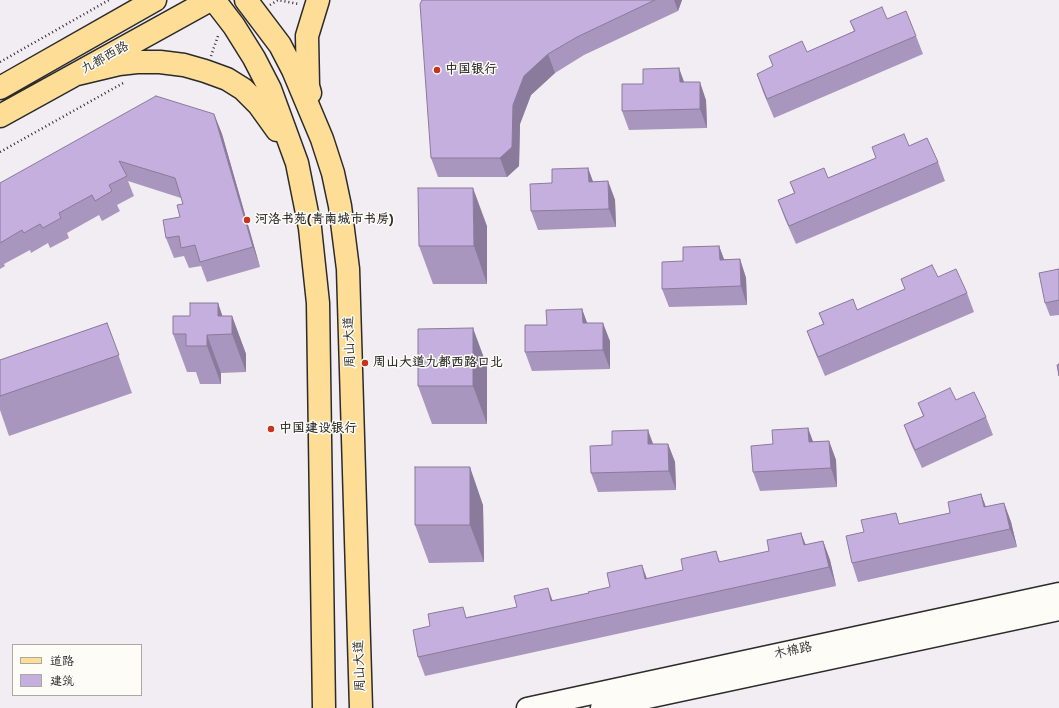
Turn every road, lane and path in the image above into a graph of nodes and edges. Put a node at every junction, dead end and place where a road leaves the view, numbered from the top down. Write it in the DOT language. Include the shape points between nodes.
graph roads {
  1 [pos="109,0"];
  2 [pos="155,0"];
  3 [pos="210,0"];
  4 [pos="214,0"];
  5 [pos="246,0"];
  6 [pos="318,0"];
  7 [pos="0,62"];
  8 [pos="77,74"];
  9 [pos="0,88"];
  10 [pos="0,116"];
  11 [pos="322,139"];
  12 [pos="297,163"];
  13 [pos="1059,593"];
  14 [pos="1059,610"];
  15 [pos="324,708"];
  16 [pos="361,708"];
  17 [pos="527,708"];
  18 [pos="601,708"];
  1 -- 7 [label="path"];
  2 -- 9 [label="main road, 九都西路"];
  3 -- 8 [label="main road, 九都西路"];
  4 -- 12 [label="main road" via="234,26 270,89"];
  5 -- 11 [label="main road, 周山大道" via="280,45"];
  6 -- 11 [label="main road" via="307,36 308,86"];
  8 -- 10 [label="main road, 九都西路"];
  8 -- 12 [label="main road" via="119,64 160,62 191,67 228,79 259,105"];
  11 -- 16 [label="main road, 周山大道" via="333,173 348,268"];
  12 -- 15 [label="main road" via="310,228 318,303"];
  13 -- 17 [label="main road, 木棉路"];
  14 -- 18 [label="main road, 木棉路"];
}
